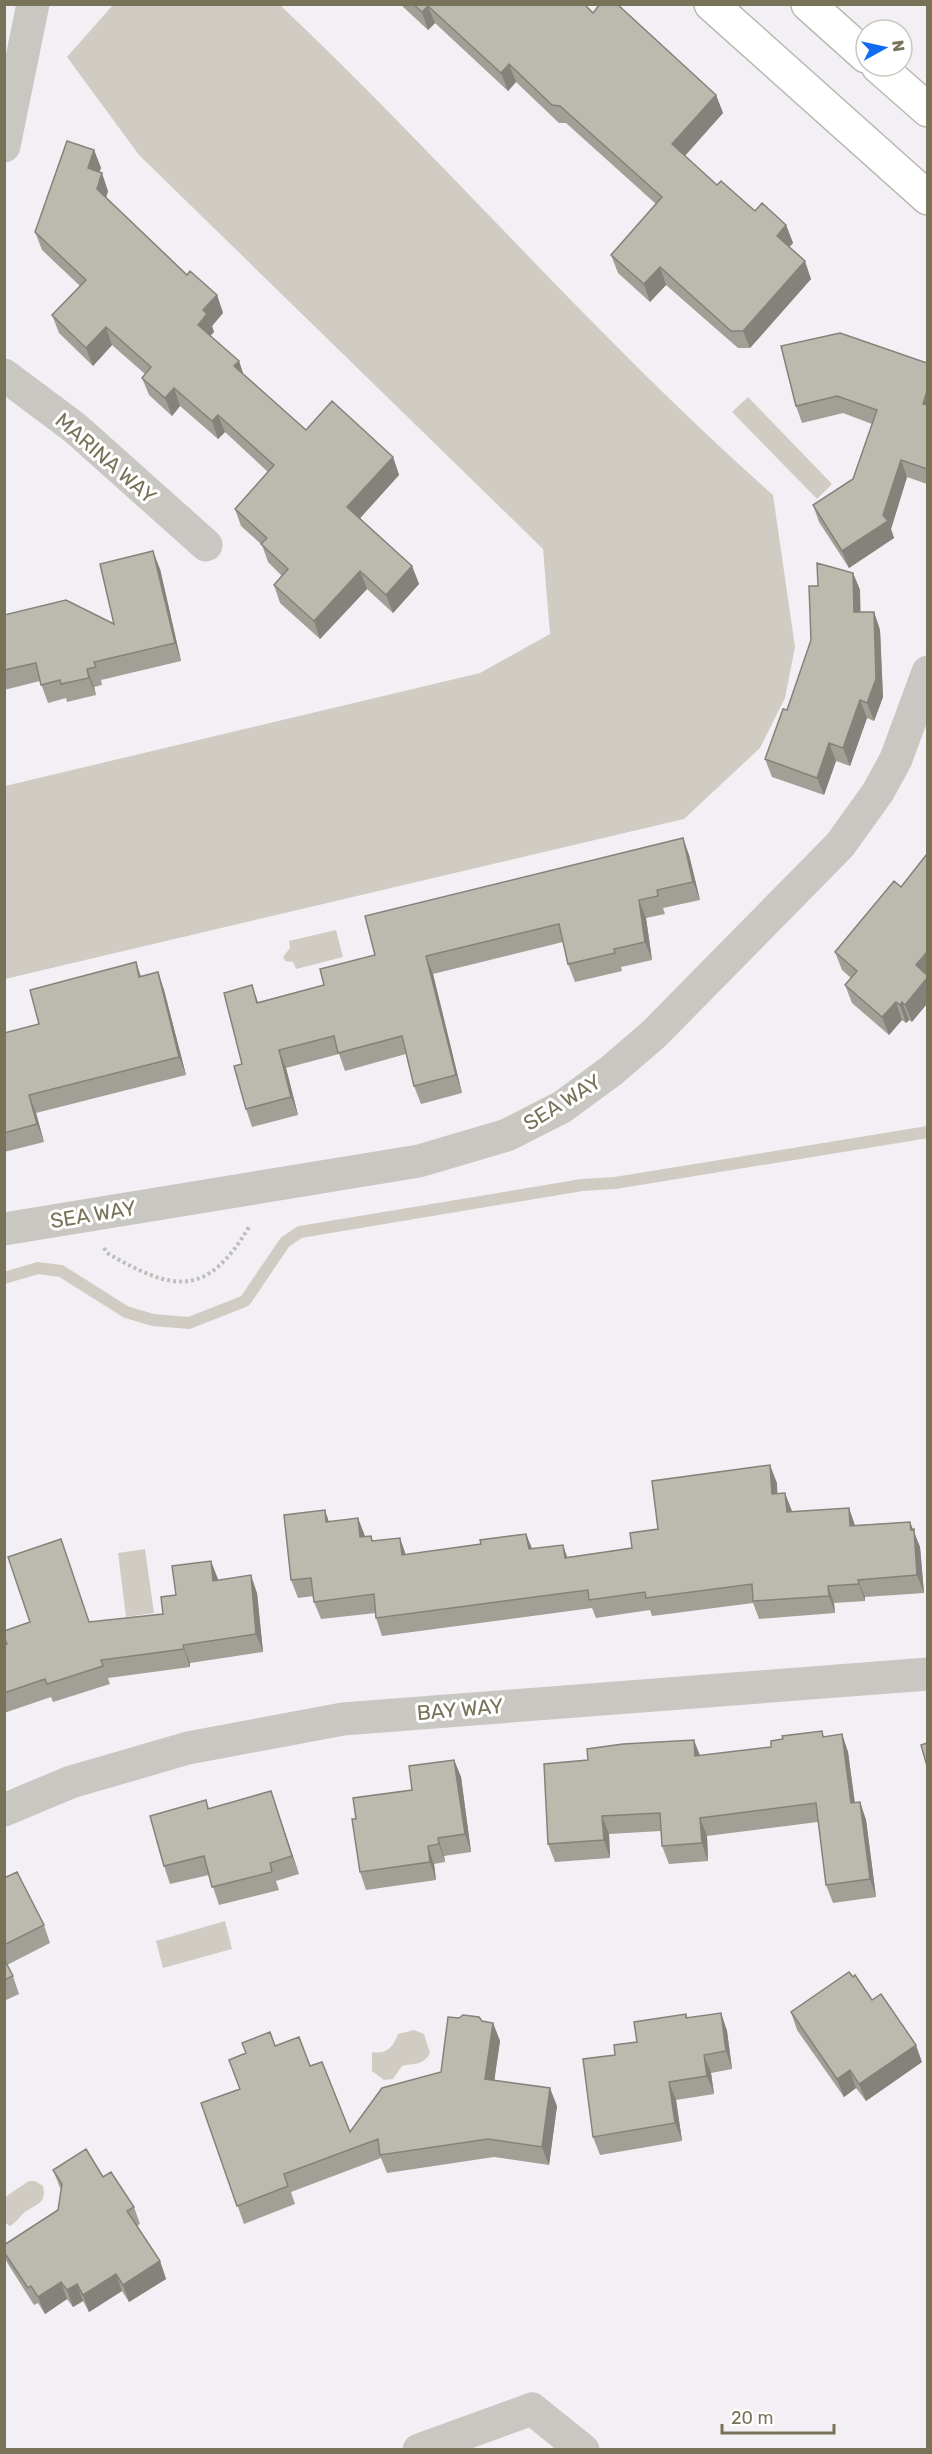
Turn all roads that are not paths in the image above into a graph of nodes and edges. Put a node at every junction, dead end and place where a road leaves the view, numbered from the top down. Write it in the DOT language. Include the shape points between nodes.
graph roads {
  1 [pos="33,4"];
  2 [pos="711,4"];
  3 [pos="808,4"];
  4 [pos="854,45"];
  5 [pos="891,78"];
  6 [pos="927,110"];
  7 [pos="4,146"];
  8 [pos="927,198"];
  9 [pos="4,375"];
  10 [pos="206,545"];
  11 [pos="927,672"];
  12 [pos="4,1229"];
  13 [pos="927,1674"];
  14 [pos="4,1809"];
  15 [pos="419,2450"];
  16 [pos="584,2450"];
  1 -- 7 [label="street"];
  2 -- 8 [label="main road"];
  3 -- 4 [label="main road"];
  5 -- 6 [label="main road"];
  9 -- 10 [label="street, MARINA WAY" via="75,428"];
  11 -- 12 [label="street, SEA WAY" via="896,759 840,845 654,1034 562,1107 527,1125 446,1155"];
  13 -- 14 [label="street, BAY WAY" via="343,1719 188,1748 71,1782"];
  15 -- 16 [label="street" via="532,2409"];
}
